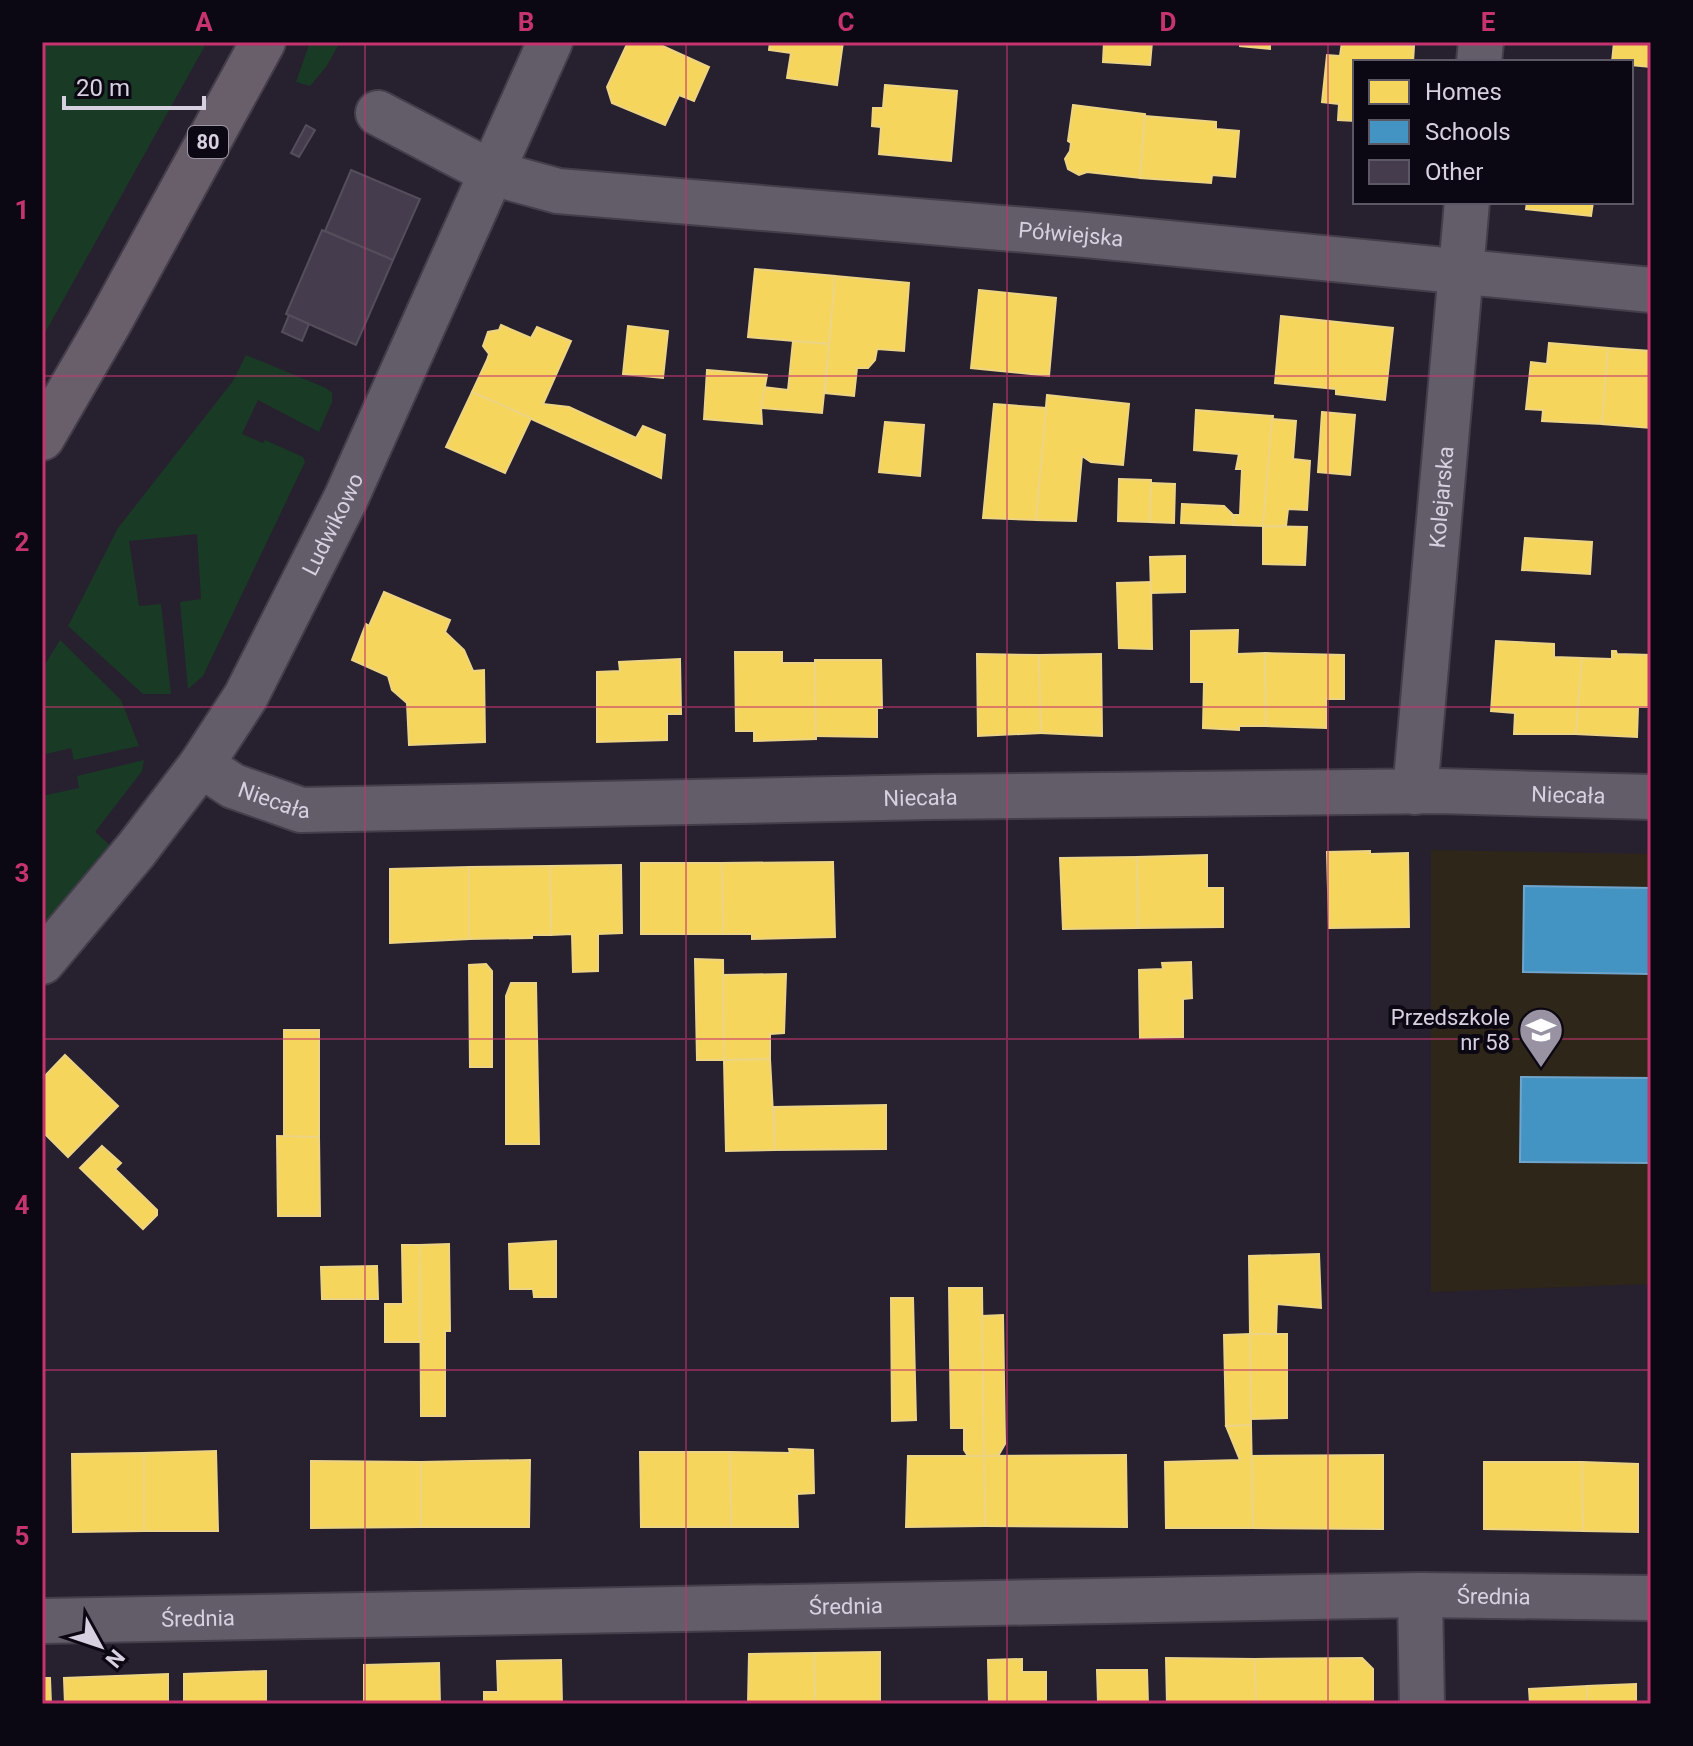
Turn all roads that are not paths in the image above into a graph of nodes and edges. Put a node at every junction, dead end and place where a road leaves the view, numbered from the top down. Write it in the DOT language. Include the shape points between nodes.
graph roads {
  1 [pos="263,42"];
  2 [pos="550,42"];
  3 [pos="378,113"];
  4 [pos="492,173"];
  5 [pos="1467,204"];
  6 [pos="153,241"];
  7 [pos="1461,273"];
  8 [pos="1651,290"];
  9 [pos="42,382"];
  10 [pos="42,438"];
  11 [pos="201,765"];
  12 [pos="1415,792"];
  13 [pos="1651,797"];
  14 [pos="42,962"];
  15 [pos="1420,1595"];
  16 [pos="1651,1598"];
  17 [pos="42,1621"];
  18 [pos="1422,1704"];
  1 -- 6 [label="main road, 80"];
  2 -- 4 [label="street, Ludwikowo"];
  3 -- 4 [label="street, Półwiejska"];
  4 -- 7 [label="street, Półwiejska" via="558,191"];
  4 -- 11 [label="street, Ludwikowo" via="346,498 246,696"];
  5 -- 7 [label="street, Kolejarska"];
  6 -- 9 [label="main road"];
  6 -- 10 [label="main road, 80"];
  7 -- 8 [label="street, Półwiejska"];
  7 -- 12 [label="street, Kolejarska"];
  11 -- 12 [label="street, Niecała" via="233,786 301,810"];
  11 -- 14 [label="street, Ludwikowo"];
  12 -- 13 [label="street, Niecała"];
  15 -- 16 [label="street, Średnia"];
  15 -- 17 [label="street, Średnia"];
  15 -- 18 [label="street"];
}
